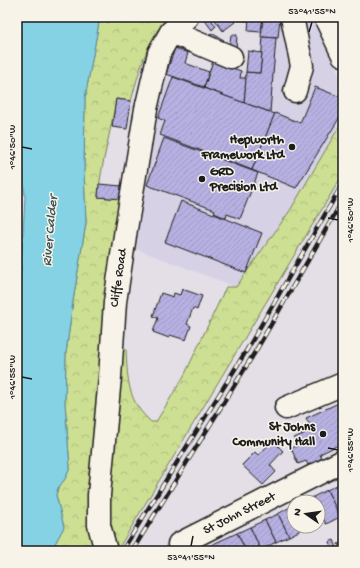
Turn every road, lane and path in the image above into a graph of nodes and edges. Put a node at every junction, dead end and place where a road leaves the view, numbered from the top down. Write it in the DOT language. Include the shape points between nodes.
graph roads {
  1 [pos="187,17"];
  2 [pos="292,17"];
  3 [pos="326,17"];
  4 [pos="171,32"];
  5 [pos="343,55"];
  6 [pos="231,57"];
  7 [pos="295,91"];
  8 [pos="343,384"];
  9 [pos="286,408"];
  10 [pos="343,461"];
  11 [pos="184,548"];
  12 [pos="106,551"];
  1 -- 4 [label="street, Cliffe Road"];
  2 -- 7 [label="street" via="302,66"];
  3 -- 5 [label="street"];
  4 -- 6 [label="street"];
  4 -- 12 [label="street, Cliffe Road" via="159,53 146,110 127,255 115,302 99,495 100,525"];
  8 -- 9 [label="street"];
  10 -- 11 [label="street, St John Street"];
}
